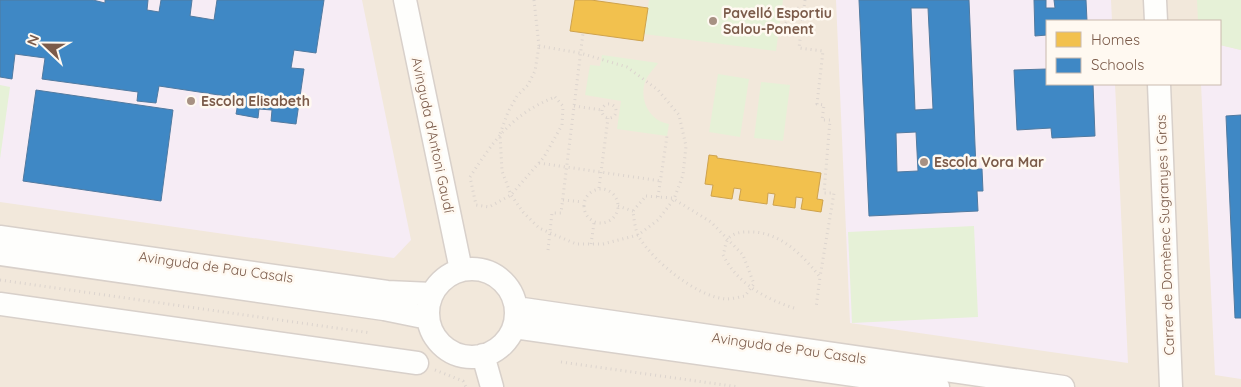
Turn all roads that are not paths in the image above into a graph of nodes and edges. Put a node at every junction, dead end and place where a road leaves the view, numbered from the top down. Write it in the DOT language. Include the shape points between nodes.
graph roads {
  1 [pos="405,0"];
  2 [pos="1155,0"];
  3 [pos="1156,20"];
  4 [pos="1159,85"];
  5 [pos="0,237"];
  6 [pos="0,254"];
  7 [pos="461,270"];
  8 [pos="432,294"];
  9 [pos="0,304"];
  10 [pos="515,317"];
  11 [pos="428,318"];
  12 [pos="483,355"];
  13 [pos="417,363"];
  14 [pos="862,374"];
  15 [pos="492,387"];
  16 [pos="938,387"];
  17 [pos="1063,387"];
  18 [pos="1171,387"];
  1 -- 7 [label="street, Avinguda d'Antoni Gaudí"];
  2 -- 3 [label="street"];
  4 -- 18 [label="street, Carrer de Domènec Sugranyes i Gras"];
  5 -- 8 [label="street, Avinguda de Pau Casals" via="387,292"];
  6 -- 11 [label="street, Avinguda de Pau Casals" via="374,307"];
  7 -- 8 [label="street" via="439,283"];
  7 -- 10 [label="street" via="478,269 500,279 511,292"];
  8 -- 11 [label="street"];
  9 -- 13 [label="street"];
  10 -- 12 [label="street" via="510,335 499,348"];
  10 -- 14 [label="street, Avinguda de Pau Casals"];
  11 -- 12 [label="street" via="433,334 450,352 466,357"];
  12 -- 15 [label="street"];
  14 -- 16 [label="street, Avinguda de Pau Casals"];
  14 -- 17 [label="street, Avinguda de Pau Casals"];
}
